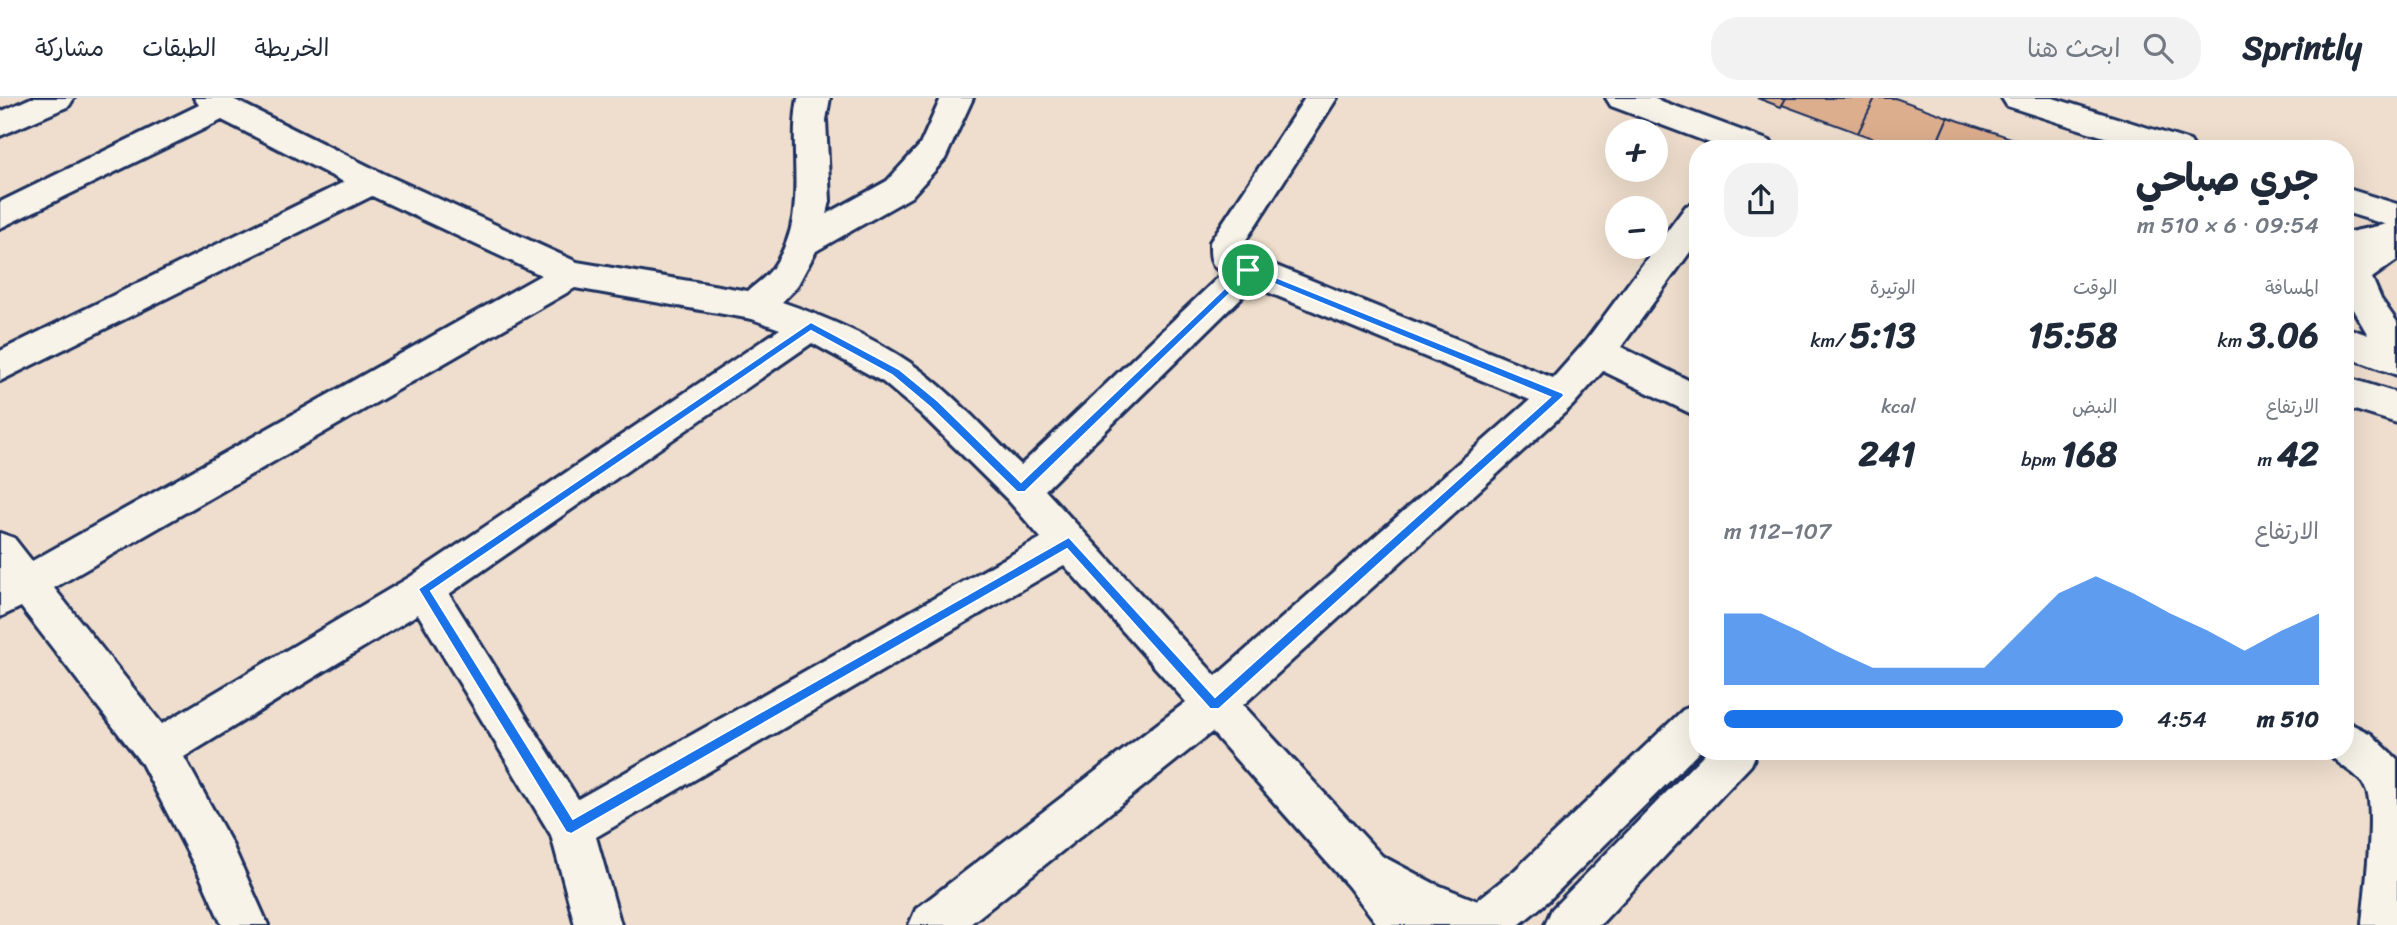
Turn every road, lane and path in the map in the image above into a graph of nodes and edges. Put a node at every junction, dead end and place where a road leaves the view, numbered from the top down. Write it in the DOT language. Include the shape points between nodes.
graph roads {
  1 [pos="58,98"];
  2 [pos="814,98"];
  3 [pos="957,98"];
  4 [pos="1321,98"];
  5 [pos="1622,98"];
  6 [pos="2018,98"];
  7 [pos="216,102"];
  8 [pos="2054,103"];
  9 [pos="0,125"];
  10 [pos="1733,140"];
  11 [pos="2155,140"];
  12 [pos="372,182"];
  13 [pos="2354,203"];
  14 [pos="0,216"];
  15 [pos="2397,216"];
  16 [pos="1689,227"];
  17 [pos="2397,234"];
  18 [pos="804,242"];
  19 [pos="2397,243"];
  20 [pos="2354,263"];
  21 [pos="2354,264"];
  22 [pos="1248,270"];
  23 [pos="571,274"];
  24 [pos="2354,280"];
  25 [pos="755,306"];
  26 [pos="811,326"];
  27 [pos="2354,344"];
  28 [pos="2397,349"];
  29 [pos="1598,352"];
  30 [pos="2397,361"];
  31 [pos="0,367"];
  32 [pos="2354,395"];
  33 [pos="1559,396"];
  34 [pos="1689,398"];
  35 [pos="2397,408"];
  36 [pos="1021,489"];
  37 [pos="1069,542"];
  38 [pos="0,550"];
  39 [pos="424,589"];
  40 [pos="14,592"];
  41 [pos="1214,705"];
  42 [pos="1689,733"];
  43 [pos="2354,747"];
  44 [pos="157,750"];
  45 [pos="1727,760"];
  46 [pos="571,827"];
  47 [pos="1364,870"];
  48 [pos="1485,924"];
  49 [pos="245,925"];
  50 [pos="598,925"];
  51 [pos="932,925"];
  52 [pos="1407,925"];
  53 [pos="1568,925"];
  54 [pos="2385,925"];
  1 -- 9 [label="street"];
  2 -- 18 [label="street" via="810,120 814,201"];
  3 -- 18 [label="street" via="934,151 899,189"];
  4 -- 22 [label="street" via="1227,242 1227,260"];
  5 -- 10 [label="street"];
  6 -- 8 [label="street"];
  7 -- 12 [label="street"];
  7 -- 14 [label="street"];
  8 -- 11 [label="street"];
  12 -- 23 [label="street"];
  12 -- 31 [label="street"];
  13 -- 15 [label="street"];
  16 -- 29 [label="street"];
  17 -- 20 [label="street"];
  18 -- 25 [label="street" via="784,279"];
  19 -- 21 [label="street"];
  22 -- 33 [label="street"];
  22 -- 36 [label="street"];
  23 -- 25 [label="street"];
  23 -- 40 [label="street"];
  24 -- 28 [label="street" via="2365,305"];
  25 -- 26 [label="street"];
  26 -- 36 [label="street" via="895,372"];
  26 -- 39 [label="street"];
  27 -- 30 [label="street"];
  29 -- 33 [label="street"];
  29 -- 34 [label="street"];
  32 -- 35 [label="street"];
  33 -- 41 [label="street"];
  36 -- 37 [label="street"];
  37 -- 41 [label="street"];
  37 -- 46 [label="street"];
  38 -- 40 [label="street"];
  39 -- 44 [label="street"];
  39 -- 46 [label="street"];
  40 -- 44 [label="street"];
  41 -- 47 [label="street"];
  41 -- 51 [label="street"];
  42 -- 48 [label="street" via="1531,886"];
  43 -- 54 [label="street" via="2386,782 2390,812"];
  44 -- 49 [label="street"];
  45 -- 53 [label="street"];
  46 -- 50 [label="street"];
  47 -- 48 [label="street" via="1419,900"];
  47 -- 52 [label="street"];
}
